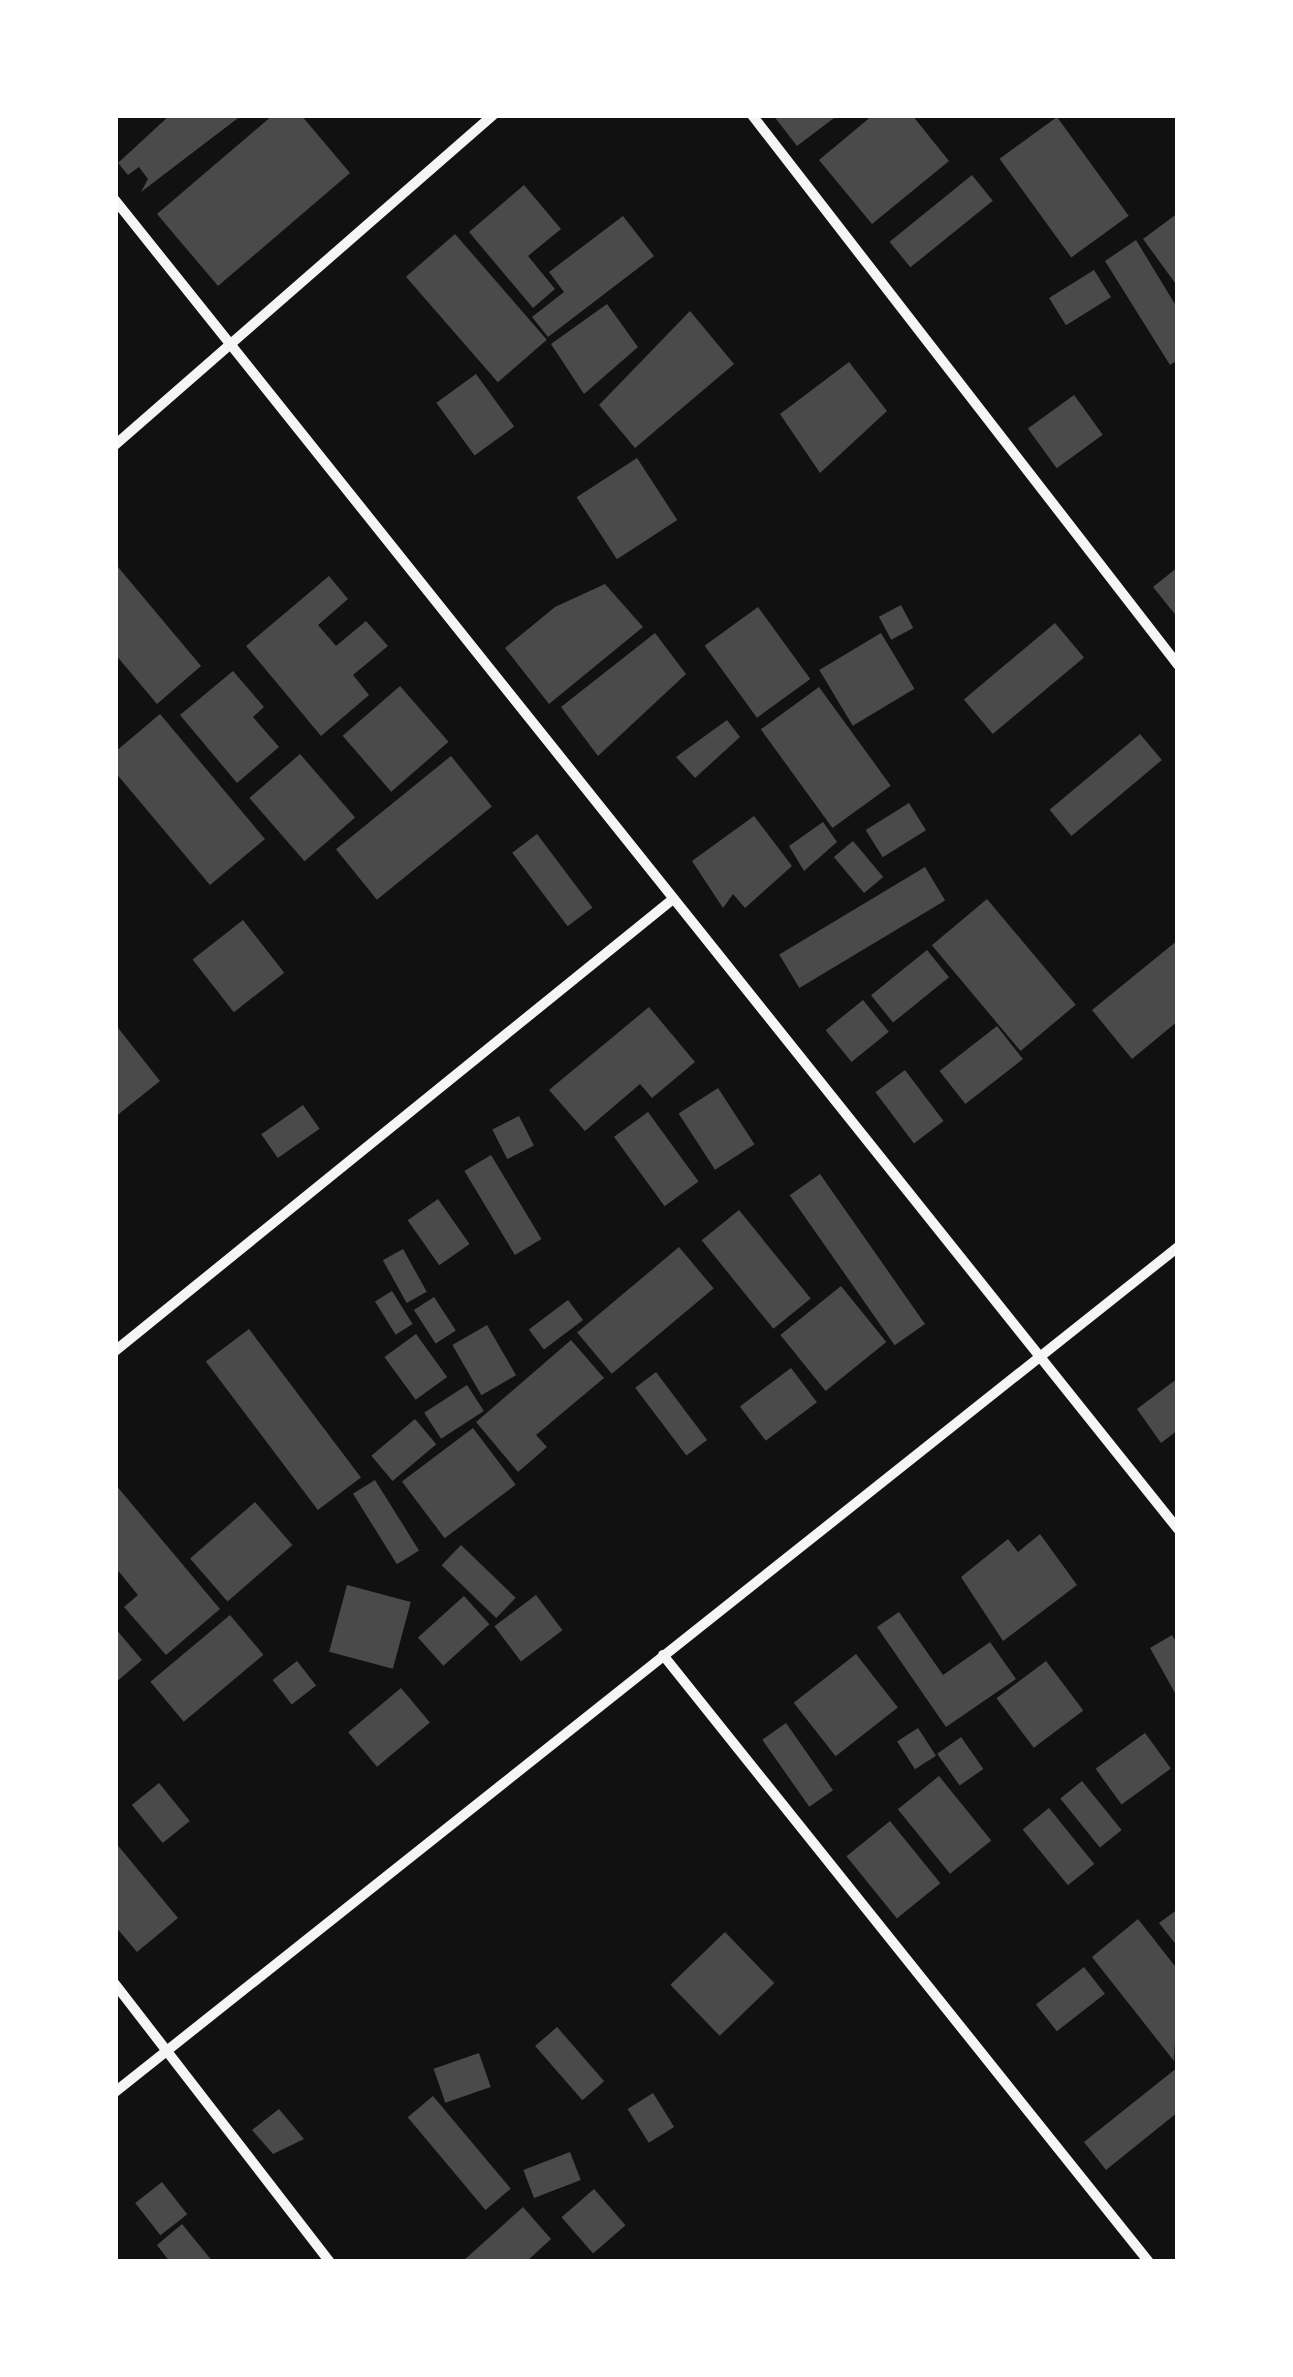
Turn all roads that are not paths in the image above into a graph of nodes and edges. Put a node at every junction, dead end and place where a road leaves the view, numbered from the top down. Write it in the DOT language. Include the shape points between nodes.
graph roads {
  1 [pos="493,115"];
  2 [pos="752,115"];
  3 [pos="115,200"];
  4 [pos="229,343"];
  5 [pos="115,445"];
  6 [pos="1178,665"];
  7 [pos="673,899"];
  8 [pos="1178,1248"];
  9 [pos="115,1351"];
  10 [pos="1039,1358"];
  11 [pos="1178,1529"];
  12 [pos="663,1655"];
  13 [pos="115,1984"];
  14 [pos="167,2046"];
  15 [pos="115,2092"];
  16 [pos="330,2262"];
  17 [pos="1149,2262"];
  1 -- 4 [label="street"];
  2 -- 6 [label="street"];
  3 -- 4 [label="street"];
  4 -- 5 [label="street"];
  4 -- 7 [label="street"];
  7 -- 9 [label="street"];
  7 -- 10 [label="street"];
  8 -- 10 [label="street"];
  10 -- 11 [label="street"];
  10 -- 12 [label="street"];
  12 -- 14 [label="street"];
  12 -- 17 [label="street"];
  13 -- 14 [label="street"];
  14 -- 15 [label="street"];
  14 -- 16 [label="street"];
}
